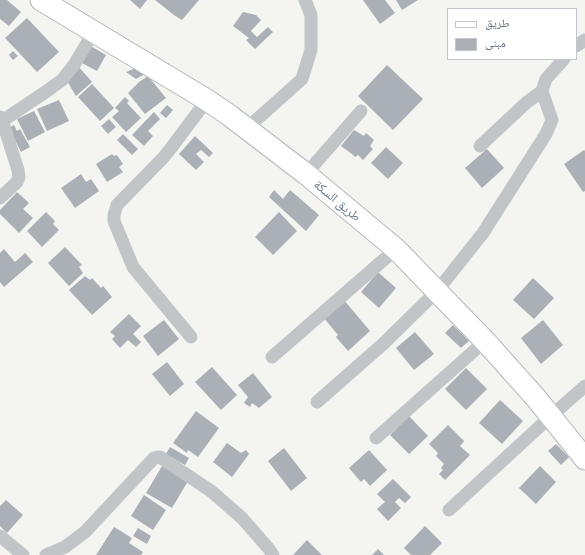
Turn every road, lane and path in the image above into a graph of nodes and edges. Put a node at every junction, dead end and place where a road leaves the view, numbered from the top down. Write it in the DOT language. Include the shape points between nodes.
graph roads {
  1 [pos="41,0"];
  2 [pos="305,0"];
  3 [pos="93,32"];
  4 [pos="563,60"];
  5 [pos="542,92"];
  6 [pos="207,100"];
  7 [pos="361,111"];
  8 [pos="1,119"];
  9 [pos="246,129"];
  10 [pos="480,146"];
  11 [pos="306,174"];
  12 [pos="0,198"];
  13 [pos="396,249"];
  14 [pos="437,291"];
  15 [pos="191,337"];
  16 [pos="485,341"];
  17 [pos="272,357"];
  18 [pos="585,386"];
  19 [pos="317,402"];
  20 [pos="551,416"];
  21 [pos="376,438"];
  22 [pos="585,459"];
  23 [pos="449,510"];
  24 [pos="0,536"];
  25 [pos="22,555"];
  26 [pos="46,555"];
  27 [pos="272,555"];
  1 -- 3 [label="main road, طريق السكة"];
  2 -- 9 [label="street" via="311,14 311,50 302,79"];
  3 -- 6 [label="main road, طريق السكة"];
  3 -- 8 [label="street" via="62,80"];
  4 -- 5 [label="street" via="546,79"];
  5 -- 10 [label="street" via="526,103"];
  5 -- 14 [label="street" via="552,120 546,134 483,233"];
  6 -- 9 [label="main road, طريق السكة"];
  6 -- 15 [label="street" via="163,158 117,205 114,214 114,222 133,267"];
  7 -- 11 [label="street"];
  8 -- 12 [label="street" via="19,177"];
  9 -- 11 [label="main road, طريق السكة"];
  11 -- 13 [label="main road, طريق السكة"];
  13 -- 14 [label="main road, طريق السكة"];
  13 -- 17 [label="street"];
  14 -- 16 [label="main road, طريق السكة"];
  14 -- 19 [label="street" via="383,344"];
  16 -- 20 [label="main road, طريق السكة"];
  16 -- 21 [label="street"];
  18 -- 20 [label="street"];
  20 -- 22 [label="main road, طريق السكة"];
  20 -- 23 [label="street"];
  24 -- 25 [label="street"];
  26 -- 27 [label="street" via="65,547 85,532 154,458 160,457 212,491 242,518"];
}
